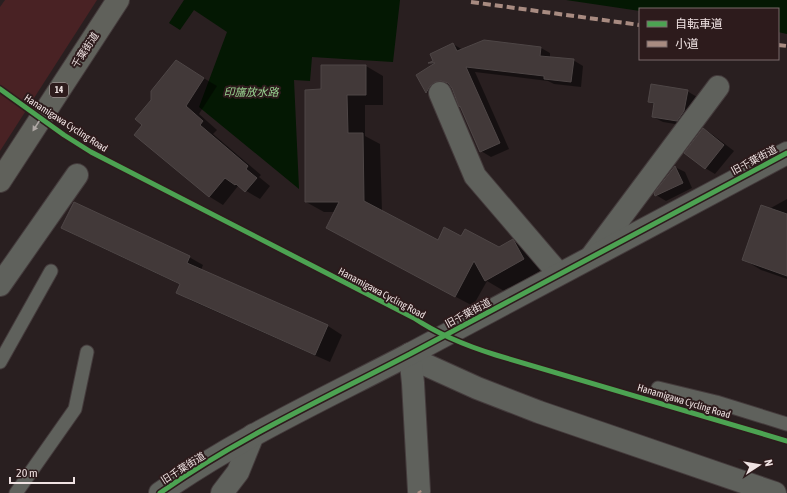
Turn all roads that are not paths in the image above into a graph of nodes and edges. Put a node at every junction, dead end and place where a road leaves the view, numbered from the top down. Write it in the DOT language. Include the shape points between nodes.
graph roads {
  1 [pos="118,0"];
  2 [pos="718,87"];
  3 [pos="440,93"];
  4 [pos="787,153"];
  5 [pos="76,175"];
  6 [pos="0,181"];
  7 [pos="591,257"];
  8 [pos="51,271"];
  9 [pos="559,274"];
  10 [pos="0,285"];
  11 [pos="87,352"];
  12 [pos="410,354"];
  13 [pos="0,362"];
  14 [pos="658,388"];
  15 [pos="787,424"];
  16 [pos="253,435"];
  17 [pos="749,489"];
  18 [pos="419,491"];
  19 [pos="16,493"];
  20 [pos="160,493"];
  21 [pos="222,493"];
  22 [pos="775,493"];
  1 -- 6 [label="highway, 千葉街道 / 14, one-way"];
  2 -- 7 [label="street"];
  3 -- 9 [label="street" via="475,176"];
  4 -- 7 [label="street, 旧千葉街道"];
  5 -- 10 [label="street"];
  7 -- 9 [label="street, 旧千葉街道"];
  8 -- 13 [label="lane"];
  9 -- 12 [label="street, 旧千葉街道"];
  11 -- 19 [label="lane" via="75,409"];
  12 -- 16 [label="street, 旧千葉街道"];
  12 -- 17 [label="street" via="424,364 470,385"];
  12 -- 18 [label="street" via="414,383"];
  14 -- 15 [label="lane" via="716,402"];
  16 -- 20 [label="street, 旧千葉街道"];
  16 -- 21 [label="street" via="238,472"];
  17 -- 22 [label="street"];
}
